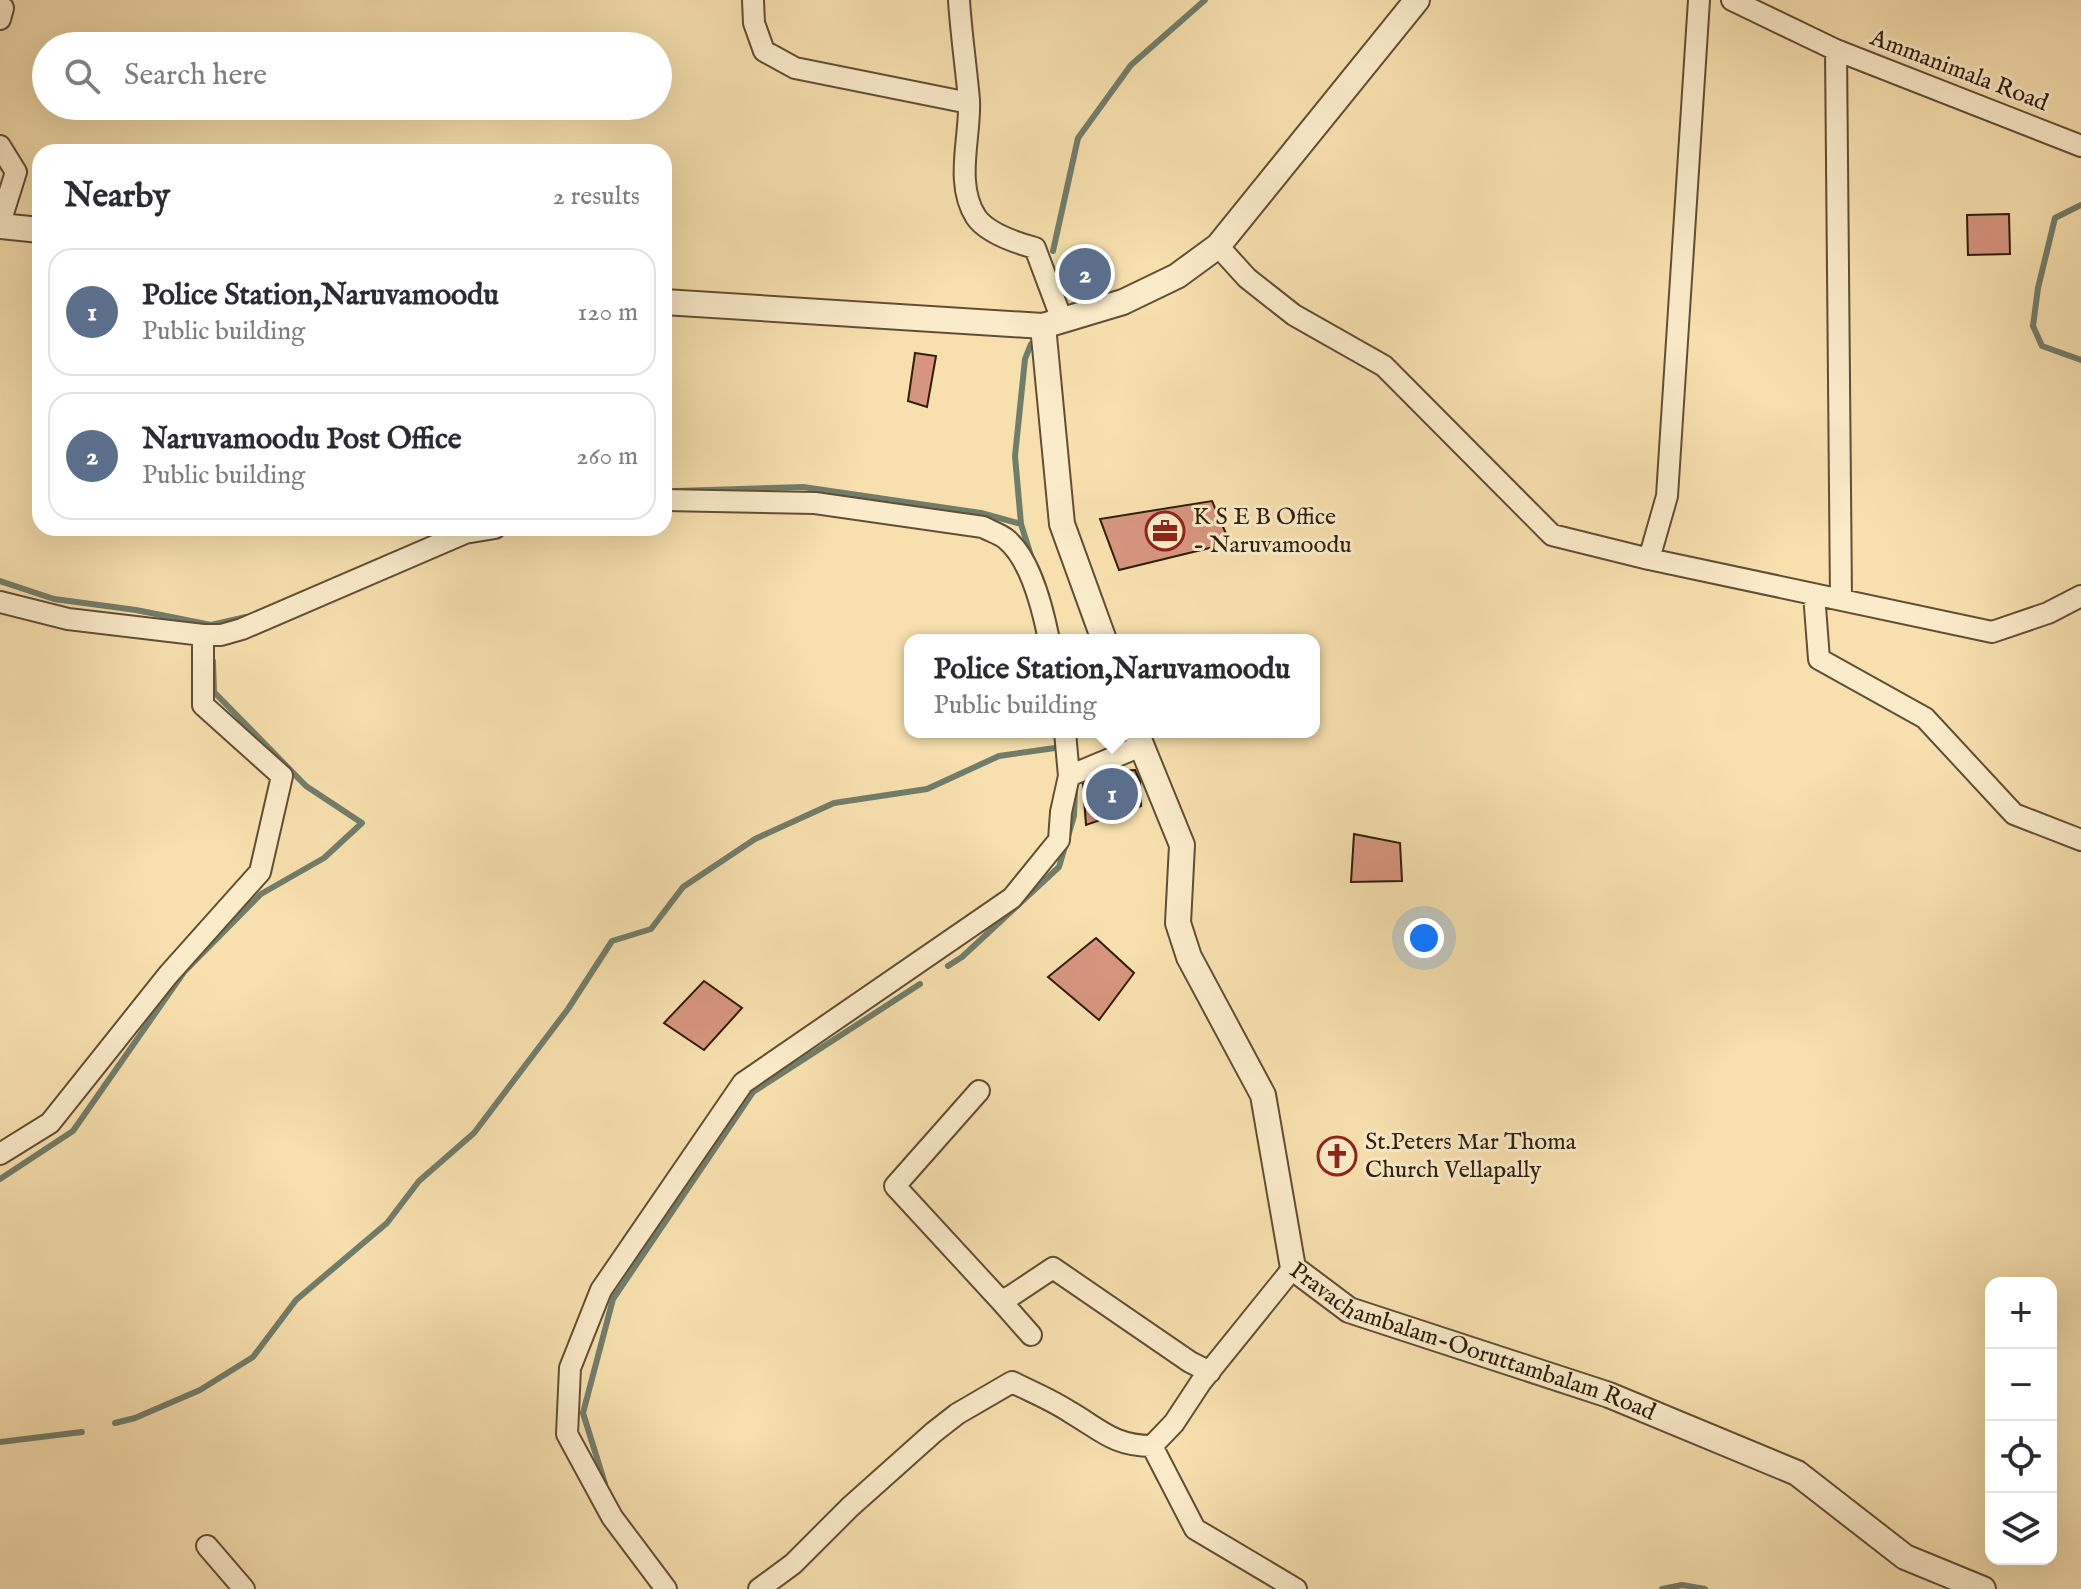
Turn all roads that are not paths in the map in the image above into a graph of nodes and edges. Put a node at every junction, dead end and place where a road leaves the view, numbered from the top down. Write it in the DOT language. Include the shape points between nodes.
graph roads {
  1 [pos="753,0"];
  2 [pos="959,0"];
  3 [pos="1417,0"];
  4 [pos="1699,0"];
  5 [pos="1732,0"];
  6 [pos="1836,50"];
  7 [pos="969,103"];
  8 [pos="0,146"];
  9 [pos="2081,146"];
  10 [pos="0,225"];
  11 [pos="32,229"];
  12 [pos="1218,246"];
  13 [pos="672,302"];
  14 [pos="1052,323"];
  15 [pos="672,500"];
  16 [pos="458,536"];
  17 [pos="1649,559"];
  18 [pos="1814,594"];
  19 [pos="2081,596"];
  20 [pos="1841,600"];
  21 [pos="0,602"];
  22 [pos="1048,634"];
  23 [pos="1102,634"];
  24 [pos="209,635"];
  25 [pos="1066,738"];
  26 [pos="1139,739"];
  27 [pos="1069,767"];
  28 [pos="2081,840"];
  29 [pos="979,1091"];
  30 [pos="0,1154"];
  31 [pos="1293,1268"];
  32 [pos="1001,1301"];
  33 [pos="1031,1335"];
  34 [pos="1210,1372"];
  35 [pos="1152,1446"];
  36 [pos="207,1546"];
  37 [pos="244,1589"];
  38 [pos="666,1589"];
  39 [pos="759,1589"];
  40 [pos="1296,1589"];
  41 [pos="1983,1589"];
  1 -- 7 [label="street" via="764,51 795,68"];
  2 -- 7 [label="street"];
  3 -- 12 [label="street"];
  4 -- 17 [label="street" via="1667,496"];
  5 -- 6 [label="street, Ammanimala Road"];
  6 -- 9 [label="street, Ammanimala Road"];
  6 -- 20 [label="street"];
  7 -- 14 [label="street" via="965,182 976,218 1007,240 1035,248"];
  8 -- 10 [label="street" via="16,172"];
  10 -- 11 [label="street"];
  12 -- 14 [label="street" via="1177,276 1123,302"];
  12 -- 17 [label="street" via="1247,278 1294,315 1384,366 1552,535"];
  13 -- 14 [label="street"];
  14 -- 23 [label="street" via="1062,524"];
  15 -- 22 [label="street" via="815,503 983,527 1006,538 1019,553 1036,588"];
  16 -- 24 [label="street" via="242,629"];
  17 -- 18 [label="street"];
  18 -- 20 [label="street"];
  18 -- 28 [label="street" via="1819,659 1925,718 2014,814"];
  19 -- 20 [label="street" via="1992,632"];
  21 -- 24 [label="street" via="68,619"];
  24 -- 30 [label="street" via="203,705 282,776 260,872 168,975 50,1123"];
  25 -- 27 [label="street"];
  26 -- 27 [label="street"];
  26 -- 31 [label="street, Pravachambalam-Ooruttambalam Road" via="1182,845 1178,923 1189,957 1263,1095"];
  27 -- 38 [label="street" via="1059,840 1012,898 743,1083 601,1290 570,1368 567,1434 612,1517"];
  29 -- 32 [label="street" via="895,1186"];
  31 -- 34 [label="street"];
  31 -- 41 [label="street, Pravachambalam-Ooruttambalam Road" via="1349,1310 1609,1395 1797,1473 1905,1557"];
  32 -- 33 [label="street"];
  32 -- 34 [label="street" via="1053,1268"];
  34 -- 35 [label="street"];
  35 -- 39 [label="street" via="1109,1438 1072,1412 1012,1382 945,1423"];
  35 -- 40 [label="street" via="1195,1529"];
  36 -- 37 [label="street"];
}
